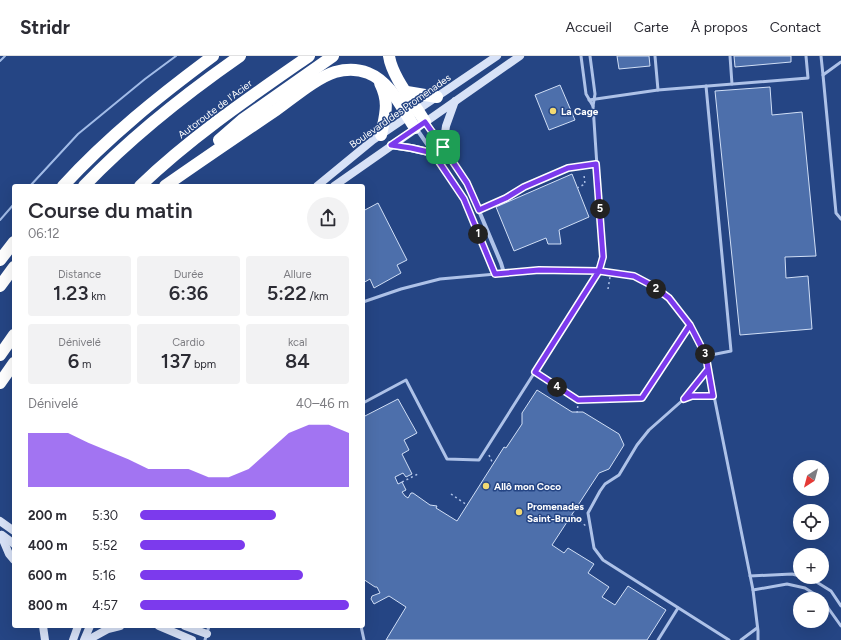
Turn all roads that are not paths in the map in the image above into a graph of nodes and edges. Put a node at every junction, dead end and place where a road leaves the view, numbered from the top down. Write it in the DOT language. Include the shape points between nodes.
graph roads {
  1 [pos="212,56"];
  2 [pos="240,56"];
  3 [pos="309,56"];
  4 [pos="333,56"];
  5 [pos="389,56"];
  6 [pos="497,56"];
  7 [pos="520,56"];
  8 [pos="581,56"];
  9 [pos="590,56"];
  10 [pos="656,56"];
  11 [pos="730,56"];
  12 [pos="806,56"];
  13 [pos="821,56"];
  14 [pos="841,62"];
  15 [pos="823,75"];
  16 [pos="374,76"];
  17 [pos="732,84"];
  18 [pos="706,86"];
  19 [pos="658,90"];
  20 [pos="407,92"];
  21 [pos="437,97"];
  22 [pos="594,99"];
  23 [pos="589,100"];
  24 [pos="454,101"];
  25 [pos="593,106"];
  26 [pos="418,110"];
  27 [pos="408,117"];
  28 [pos="420,125"];
  29 [pos="381,135"];
  30 [pos="391,145"];
  31 [pos="443,147"];
  32 [pos="433,153"];
  33 [pos="596,164"];
  34 [pos="65,184"];
  35 [pos="86,184"];
  36 [pos="142,184"];
  37 [pos="167,184"];
  38 [pos="168,184"];
  39 [pos="319,184"];
  40 [pos="337,184"];
  41 [pos="479,210"];
  42 [pos="841,219"];
  43 [pos="12,245"];
  44 [pos="0,260"];
  45 [pos="12,271"];
  46 [pos="599,271"];
  47 [pos="504,273"];
  48 [pos="495,274"];
  49 [pos="0,286"];
  50 [pos="365,301"];
  51 [pos="690,325"];
  52 [pos="12,338"];
  53 [pos="0,355"];
  54 [pos="706,356"];
  55 [pos="12,366"];
  56 [pos="708,369"];
  57 [pos="535,372"];
  58 [pos="0,383"];
  59 [pos="713,396"];
  60 [pos="684,399"];
  61 [pos="365,402"];
  62 [pos="1,534"];
  63 [pos="12,542"];
  64 [pos="12,558"];
  65 [pos="793,574"];
  66 [pos="750,576"];
  67 [pos="819,584"];
  68 [pos="753,590"];
  69 [pos="841,606"];
  70 [pos="678,608"];
  71 [pos="841,626"];
  72 [pos="43,628"];
  73 [pos="77,628"];
  74 [pos="89,628"];
  75 [pos="112,628"];
  76 [pos="164,628"];
  77 [pos="191,628"];
  78 [pos="361,628"];
  79 [pos="758,628"];
  80 [pos="207,633"];
  81 [pos="45,640"];
  82 [pos="73,640"];
  83 [pos="84,640"];
  84 [pos="88,640"];
  85 [pos="192,640"];
  86 [pos="364,640"];
  87 [pos="658,640"];
  88 [pos="729,640"];
  89 [pos="741,640"];
  90 [pos="758,640"];
  1 -- 34 [label="highway" via="134,117"];
  2 -- 35 [label="highway" via="152,122"];
  3 -- 36 [label="highway, Autoroute de l'Acier" via="214,123"];
  4 -- 37 [label="highway" via="242,120"];
  5 -- 20 [label="highway" via="394,72"];
  6 -- 21 [label="street, Boulevard des Promenades"];
  7 -- 24 [label="street"];
  8 -- 23 [label="lane"];
  9 -- 22 [label="lane"];
  10 -- 19 [label="lane"];
  11 -- 17 [label="lane"];
  12 -- 17 [label="lane" via="808,78"];
  13 -- 15 [label="lane"];
  14 -- 15 [label="lane"];
  15 -- 42 [label="lane" via="836,213"];
  16 -- 27 [label="highway" via="387,87"];
  16 -- 29 [label="highway" via="386,100"];
  16 -- 38 [label="highway" via="354,70 330,74"];
  17 -- 18 [label="lane"];
  18 -- 19 [label="lane"];
  18 -- 54 [label="lane" via="731,351"];
  19 -- 22 [label="lane"];
  20 -- 21 [label="highway"];
  20 -- 26 [label="highway"];
  21 -- 26 [label="street, Boulevard des Promenades"];
  22 -- 23 [label="lane"];
  22 -- 25 [label="lane"];
  23 -- 25 [label="lane"];
  24 -- 28 [label="street"];
  24 -- 31 [label="street"];
  25 -- 33 [label="lane"];
  26 -- 27 [label="street, Boulevard des Promenades"];
  26 -- 28 [label="highway"];
  27 -- 28 [label="highway"];
  27 -- 29 [label="street, Boulevard des Promenades"];
  28 -- 30 [label="street"];
  28 -- 31 [label="street"];
  28 -- 32 [label="street"];
  29 -- 39 [label="street, Boulevard des Promenades"];
  30 -- 32 [label="street"];
  30 -- 40 [label="street"];
  31 -- 41 [label="street" via="467,183"];
  32 -- 48 [label="street" via="464,199"];
  33 -- 41 [label="lane" via="568,168"];
  33 -- 46 [label="lane" via="603,257"];
  41 -- 47 [label="street"];
  43 -- 44 [label="highway"];
  45 -- 49 [label="highway"];
  46 -- 47 [label="lane" via="546,270"];
  46 -- 51 [label="lane" via="634,276 653,286 669,298"];
  46 -- 57 [label="lane"];
  47 -- 48 [label="lane"];
  48 -- 50 [label="lane" via="440,279 401,288"];
  51 -- 54 [label="lane"];
  51 -- 57 [label="lane" via="642,398 578,400"];
  52 -- 53 [label="highway"];
  54 -- 56 [label="lane"];
  55 -- 58 [label="highway"];
  56 -- 59 [label="lane"];
  56 -- 60 [label="lane"];
  57 -- 61 [label="lane" via="479,460 447,459 406,380"];
  59 -- 60 [label="lane" via="692,396"];
  59 -- 66 [label="lane"];
  60 -- 70 [label="lane" via="644,435 619,475 605,484 588,513 594,548 603,560"];
  62 -- 63 [label="street"];
  62 -- 64 [label="street"];
  65 -- 66 [label="lane"];
  66 -- 68 [label="lane"];
  67 -- 69 [label="lane" via="830,591"];
  68 -- 71 [label="lane" via="787,584 805,588 822,598"];
  68 -- 79 [label="lane"];
  70 -- 87 [label="lane"];
  70 -- 88 [label="lane"];
  72 -- 81 [label="street"];
  73 -- 82 [label="street"];
  74 -- 83 [label="street"];
  75 -- 84 [label="street"];
  76 -- 85 [label="street"];
  77 -- 80 [label="street"];
  78 -- 86 [label="lane"];
  79 -- 89 [label="lane"];
  79 -- 90 [label="lane"];
}
